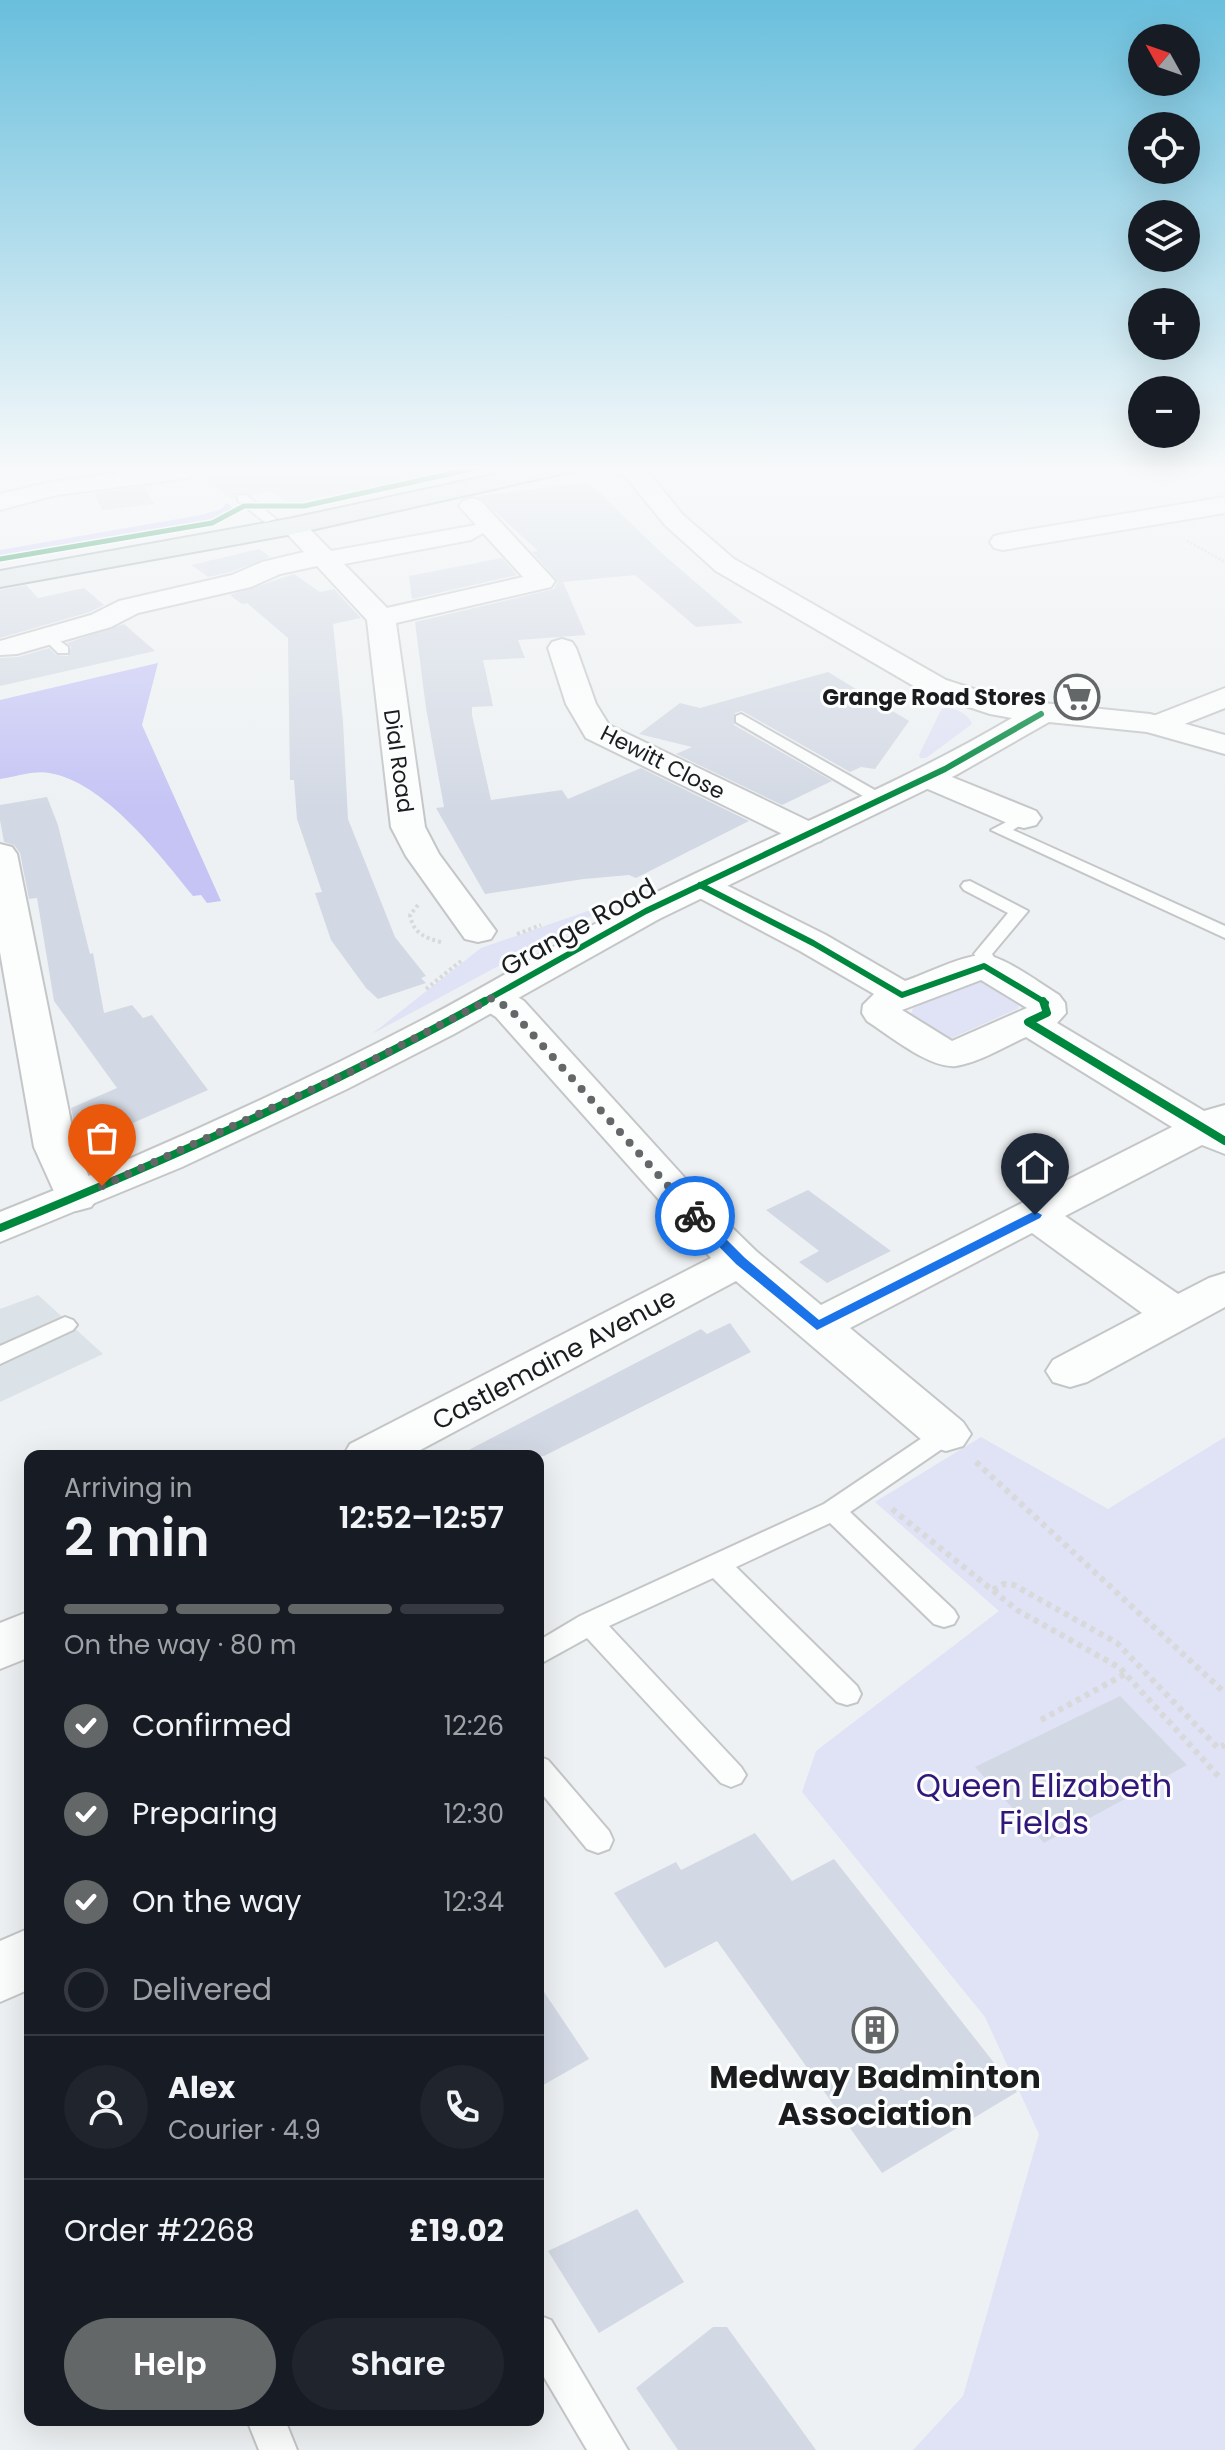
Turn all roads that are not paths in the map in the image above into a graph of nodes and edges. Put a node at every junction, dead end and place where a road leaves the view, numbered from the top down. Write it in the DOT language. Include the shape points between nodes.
graph roads {
  1 [pos="243,580"];
  2 [pos="345,580"];
  3 [pos="540,580"];
  4 [pos="751,580"];
  5 [pos="381,618"];
  6 [pos="562,648"];
  7 [pos="4,649"];
  8 [pos="1225,697"];
  9 [pos="1041,714"];
  10 [pos="741,719"];
  11 [pos="1159,725"];
  12 [pos="1225,745"];
  13 [pos="927,777"];
  14 [pos="881,800"];
  15 [pos="1024,818"];
  16 [pos="809,834"];
  17 [pos="0,854"];
  18 [pos="700,885"];
  19 [pos="970,886"];
  20 [pos="478,931"];
  21 [pos="1225,933"];
  22 [pos="991,967"];
  23 [pos="902,995"];
  24 [pos="492,998"];
  25 [pos="1028,1022"];
  26 [pos="1217,1128"];
  27 [pos="76,1198"];
  28 [pos="1035,1215"];
  29 [pos="0,1228"];
  30 [pos="740,1261"];
  31 [pos="1225,1288"];
  32 [pos="1176,1315"];
  33 [pos="65,1325"];
  34 [pos="817,1326"];
  35 [pos="0,1356"];
  36 [pos="1070,1371"];
  37 [pos="946,1434"];
  38 [pos="379,1450"];
  39 [pos="833,1511"];
  40 [pos="716,1564"];
  41 [pos="944,1617"];
  42 [pos="590,1623"];
  43 [pos="24,1635"];
  44 [pos="0,1648"];
  45 [pos="544,1650"];
  46 [pos="847,1694"];
  47 [pos="544,1775"];
  48 [pos="731,1775"];
  49 [pos="598,1840"];
  50 [pos="24,1960"];
  51 [pos="0,1974"];
  52 [pos="544,2343"];
  53 [pos="268,2426"];
  54 [pos="278,2450"];
  55 [pos="609,2450"];
  1 -- 7 [label="street" via="129,607 56,643"];
  2 -- 5 [label="street"];
  3 -- 5 [label="street"];
  4 -- 9 [label="street" via="935,686"];
  5 -- 20 [label="street, Dial Road" via="408,827"];
  6 -- 16 [label="street, Hewitt Close" via="585,716 597,731"];
  8 -- 11 [label="street"];
  9 -- 11 [label="street"];
  9 -- 13 [label="street, Grange Road"];
  10 -- 14 [label="lane"];
  11 -- 12 [label="street"];
  13 -- 14 [label="street, Grange Road"];
  13 -- 15 [label="street"];
  14 -- 16 [label="street, Grange Road"];
  15 -- 21 [label="lane" via="999,830"];
  16 -- 18 [label="street, Grange Road"];
  17 -- 27 [label="street" via="55,1147"];
  18 -- 23 [label="street"];
  18 -- 24 [label="street, Grange Road"];
  19 -- 22 [label="lane" via="1019,911 983,954"];
  22 -- 23 [label="street" via="972,968"];
  22 -- 25 [label="street" via="1046,1003 1047,1013"];
  23 -- 25 [label="street" via="882,1005 881,1013 946,1054"];
  24 -- 27 [label="street, Grange Road" via="348,1073"];
  24 -- 30 [label="street" via="510,1009"];
  25 -- 26 [label="street"];
  26 -- 28 [label="street"];
  27 -- 29 [label="street, Grange Road"];
  28 -- 32 [label="street"];
  28 -- 34 [label="street"];
  30 -- 34 [label="street"];
  30 -- 38 [label="street, Castlemaine Avenue"];
  31 -- 32 [label="street"];
  32 -- 36 [label="street"];
  33 -- 35 [label="lane"];
  34 -- 37 [label="street"];
  37 -- 39 [label="lane"];
  39 -- 40 [label="lane"];
  39 -- 41 [label="lane"];
  40 -- 42 [label="lane"];
  40 -- 46 [label="lane"];
  42 -- 45 [label="lane"];
  42 -- 48 [label="lane"];
  43 -- 44 [label="street"];
  47 -- 49 [label="lane"];
  50 -- 51 [label="street"];
  52 -- 55 [label="lane"];
  53 -- 54 [label="lane"];
}
